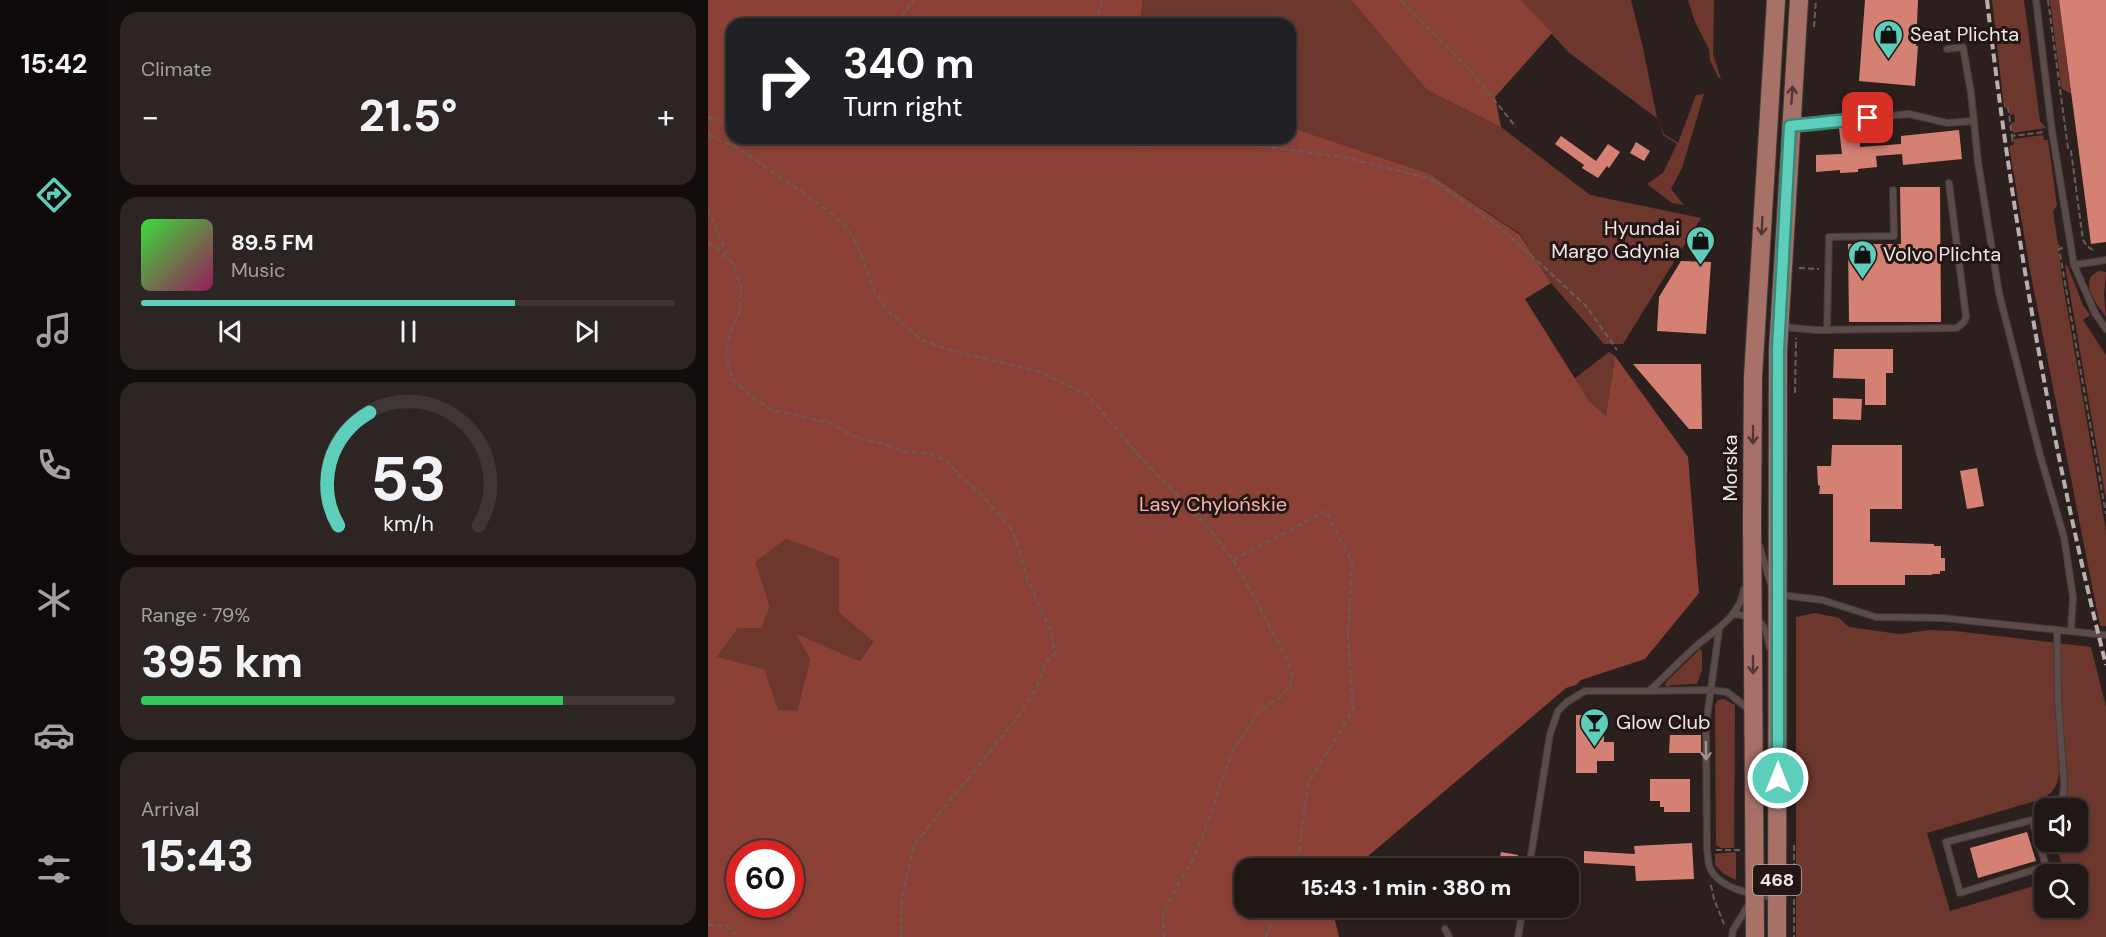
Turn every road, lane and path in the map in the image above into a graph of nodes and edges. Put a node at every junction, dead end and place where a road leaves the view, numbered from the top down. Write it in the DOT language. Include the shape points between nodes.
graph roads {
  1 [pos="914,0"];
  2 [pos="1102,0"];
  3 [pos="1401,0"];
  4 [pos="1776,0"];
  5 [pos="1799,0"];
  6 [pos="1816,0"];
  7 [pos="2036,0"];
  8 [pos="2048,0"];
  9 [pos="900,18"];
  10 [pos="1097,18"];
  11 [pos="1814,33"];
  12 [pos="1947,49"];
  13 [pos="2008,107"];
  14 [pos="708,117"];
  15 [pos="1974,121"];
  16 [pos="726,122"];
  17 [pos="1790,126"];
  18 [pos="1516,127"];
  19 [pos="2036,133"];
  20 [pos="708,135"];
  21 [pos="2012,136"];
  22 [pos="726,143"];
  23 [pos="729,144"];
  24 [pos="1123,144"];
  25 [pos="1157,144"];
  26 [pos="1245,144"];
  27 [pos="2013,146"];
  28 [pos="1948,183"];
  29 [pos="1764,186"];
  30 [pos="1787,187"];
  31 [pos="1893,190"];
  32 [pos="708,208"];
  33 [pos="708,243"];
  34 [pos="2071,245"];
  35 [pos="2097,252"];
  36 [pos="728,257"];
  37 [pos="2106,260"];
  38 [pos="2074,265"];
  39 [pos="1799,268"];
  40 [pos="1828,270"];
  41 [pos="1788,328"];
  42 [pos="2106,329"];
  43 [pos="1827,330"];
  44 [pos="1617,350"];
  45 [pos="1794,398"];
  46 [pos="2106,514"];
  47 [pos="1752,523"];
  48 [pos="1233,560"];
  49 [pos="1777,594"];
  50 [pos="1733,614"];
  51 [pos="1753,616"];
  52 [pos="1719,630"];
  53 [pos="2057,630"];
  54 [pos="2071,631"];
  55 [pos="2106,635"];
  56 [pos="1710,690"];
  57 [pos="1777,690"];
  58 [pos="1649,691"];
  59 [pos="1753,714"];
  60 [pos="2061,798"];
  61 [pos="2032,820"];
  62 [pos="1794,837"];
  63 [pos="1707,850"];
  64 [pos="1738,850"];
  65 [pos="1297,858"];
  66 [pos="1531,858"];
  67 [pos="1713,873"];
  68 [pos="1755,896"];
  69 [pos="1777,897"];
  70 [pos="1273,918"];
  71 [pos="1521,918"];
  72 [pos="708,925"];
  73 [pos="1445,928"];
  74 [pos="1729,934"];
  75 [pos="738,937"];
  76 [pos="901,937"];
  77 [pos="1164,937"];
  78 [pos="1266,937"];
  79 [pos="1449,937"];
  80 [pos="1518,937"];
  81 [pos="1755,937"];
  82 [pos="1777,937"];
  83 [pos="1794,937"];
  1 -- 9 [label="path"];
  2 -- 10 [label="path"];
  3 -- 18 [label="path" via="1470,70"];
  4 -- 29 [label="main road, Morska / 468"];
  17 -- 5 [label="main road, 468, one-way"];
  6 -- 11 [label="path"];
  7 -- 34 [label="lane"];
  8 -- 35 [label="path" via="2083,240 2090,250"];
  12 -- 15 [label="lane" via="1963,47"];
  13 -- 21 [label="path"];
  14 -- 16 [label="path"];
  15 -- 17 [label="lane" via="1947,123 1909,114"];
  15 -- 54 [label="lane" via="1999,293 2064,537 2073,597"];
  17 -- 30 [label="main road, 468"];
  19 -- 21 [label="path"];
  20 -- 22 [label="path"];
  21 -- 27 [label="path"];
  23 -- 48 [label="path" via="845,225 857,244 875,293 889,312 922,340 1040,372 1088,395 1140,457 1208,527"];
  24 -- 25 [label="path" via="1140,148"];
  26 -- 44 [label="path" via="1343,157 1432,179 1499,227 1543,266 1586,306"];
  28 -- 43 [label="lane" via="1964,322 1957,328"];
  29 -- 30 [label="lane"];
  29 -- 47 [label="main road, Morska / 468, one-way" via="1754,376"];
  30 -- 41 [label="main road, 468"];
  31 -- 40 [label="lane" via="1894,236 1829,237"];
  32 -- 36 [label="path"];
  33 -- 36 [label="path"];
  34 -- 38 [label="lane"];
  34 -- 46 [label="path" via="2060,249"];
  36 -- 76 [label="path" via="741,287 740,311 729,334 726,358 734,380 772,410 830,423 859,440 946,460 1013,531 1028,581 1053,637 1055,653 1021,714 914,845 902,898"];
  37 -- 38 [label="lane"];
  38 -- 42 [label="lane"];
  39 -- 40 [label="path"];
  40 -- 43 [label="lane"];
  41 -- 43 [label="lane"];
  41 -- 45 [label="path"];
  41 -- 49 [label="main road, 468" via="1776,471"];
  47 -- 49 [label="lane"];
  47 -- 50 [label="lane" via="1743,596"];
  47 -- 51 [label="main road, Morska / 468"];
  48 -- 65 [label="path" via="1326,512 1352,563 1348,636 1353,710 1308,784"];
  48 -- 77 [label="path" via="1292,676 1284,694 1257,714 1233,751 1194,857 1168,902 1163,917"];
  49 -- 53 [label="lane" via="1822,600 1876,617 1942,618"];
  49 -- 57 [label="main road, 468"];
  50 -- 51 [label="lane"];
  50 -- 52 [label="lane"];
  51 -- 57 [label="lane" via="1767,630"];
  51 -- 59 [label="main road, Morska / 468, one-way"];
  52 -- 56 [label="lane"];
  52 -- 58 [label="lane"];
  53 -- 54 [label="lane"];
  53 -- 60 [label="lane" via="2064,784"];
  54 -- 55 [label="lane"];
  56 -- 58 [label="lane"];
  56 -- 59 [label="lane" via="1727,692"];
  56 -- 63 [label="lane, one-way" via="1706,725"];
  57 -- 69 [label="main road, 468"];
  58 -- 66 [label="lane" via="1585,691 1558,711 1550,734"];
  59 -- 68 [label="main road, Morska / 468"];
  61 -- 61 [label="lane" via="2046,866 1960,893 1946,842"];
  62 -- 83 [label="path"];
  63 -- 64 [label="path"];
  63 -- 67 [label="lane"];
  67 -- 68 [label="lane"];
  67 -- 74 [label="path" via="1714,899"];
  68 -- 69 [label="lane"];
  68 -- 74 [label="lane"];
  68 -- 81 [label="main road, Morska / 468"];
  69 -- 82 [label="main road, 468"];
  70 -- 78 [label="path"];
  71 -- 80 [label="lane"];
  72 -- 75 [label="path" via="727,926"];
  73 -- 79 [label="lane"];
}
